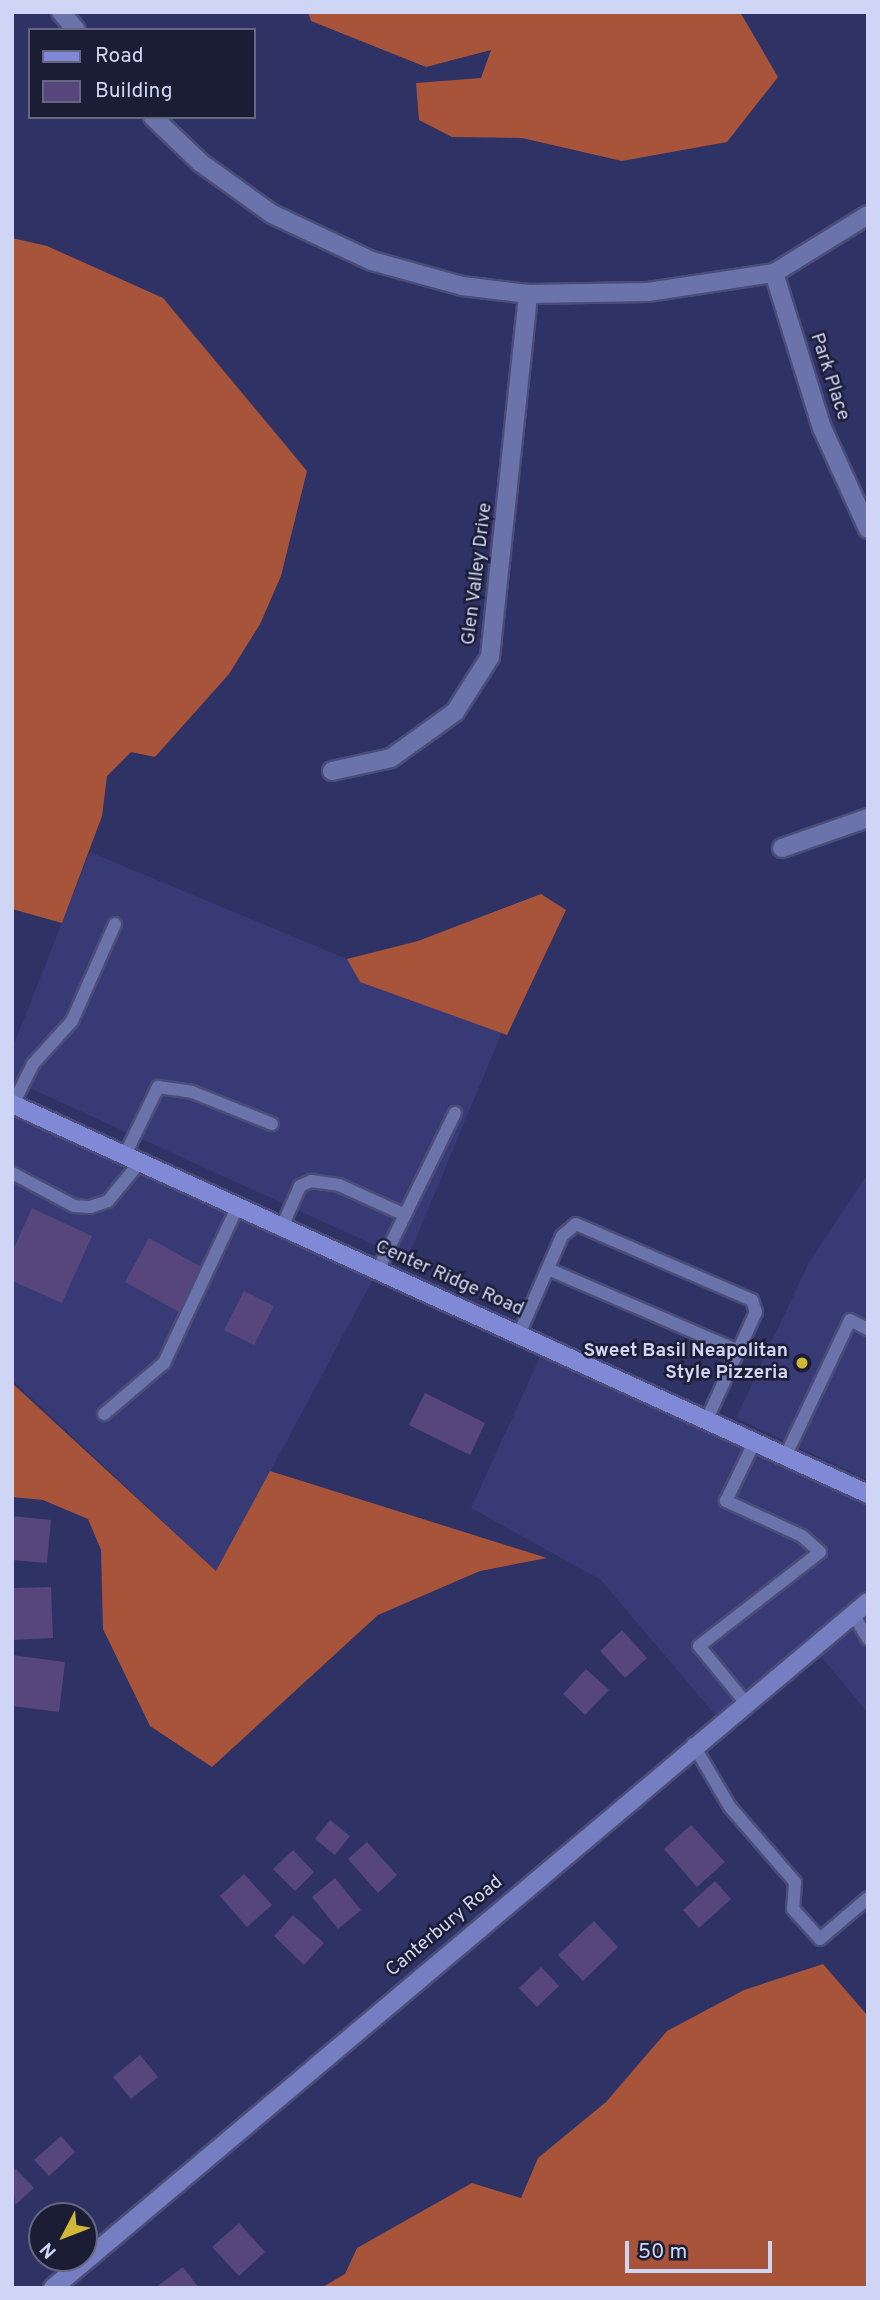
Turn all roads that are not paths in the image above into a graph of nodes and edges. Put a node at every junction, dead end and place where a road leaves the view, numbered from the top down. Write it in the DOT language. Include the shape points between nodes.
graph roads {
  1 [pos="61,12"];
  2 [pos="74,28"];
  3 [pos="155,119"];
  4 [pos="868,215"];
  5 [pos="774,273"];
  6 [pos="528,294"];
  7 [pos="868,529"];
  8 [pos="332,771"];
  9 [pos="868,818"];
  10 [pos="782,848"];
  11 [pos="115,924"];
  12 [pos="13,1105"];
  13 [pos="455,1112"];
  14 [pos="272,1124"];
  15 [pos="133,1158"];
  16 [pos="12,1173"];
  17 [pos="238,1206"];
  18 [pos="405,1215"];
  19 [pos="282,1227"];
  20 [pos="548,1269"];
  21 [pos="378,1270"];
  22 [pos="868,1329"];
  23 [pos="519,1334"];
  24 [pos="738,1351"];
  25 [pos="104,1414"];
  26 [pos="707,1419"];
  27 [pos="755,1441"];
  28 [pos="786,1455"];
  29 [pos="868,1494"];
  30 [pos="868,1602"];
  31 [pos="853,1614"];
  32 [pos="868,1639"];
  33 [pos="745,1702"];
  34 [pos="693,1744"];
  35 [pos="868,1898"];
  36 [pos="52,2288"];
  1 -- 2 [label="street"];
  3 -- 6 [label="street" via="201,163 272,214 372,261 462,286"];
  4 -- 5 [label="street"];
  5 -- 6 [label="street" via="648,292"];
  5 -- 7 [label="street, Park Place" via="822,428"];
  6 -- 8 [label="street, Glen Valley Drive" via="490,657 455,712 391,758"];
  9 -- 10 [label="street"];
  11 -- 12 [label="lane" via="72,1021 33,1064"];
  12 -- 15 [label="main road, Center Ridge Road"];
  13 -- 18 [label="lane"];
  14 -- 15 [label="lane" via="192,1092 158,1087"];
  15 -- 16 [label="lane" via="108,1201 90,1207 74,1206"];
  15 -- 17 [label="main road, Center Ridge Road"];
  17 -- 19 [label="main road, Center Ridge Road"];
  17 -- 25 [label="lane" via="164,1363"];
  18 -- 19 [label="lane" via="339,1185 311,1181 300,1186"];
  18 -- 21 [label="lane"];
  19 -- 21 [label="main road, Center Ridge Road"];
  20 -- 23 [label="lane"];
  20 -- 24 [label="lane"];
  20 -- 24 [label="lane" via="562,1236 584,1224 752,1300 756,1312"];
  21 -- 23 [label="main road, Center Ridge Road"];
  22 -- 28 [label="lane" via="850,1320"];
  23 -- 26 [label="main road, Center Ridge Road"];
  24 -- 26 [label="lane"];
  26 -- 27 [label="main road, Center Ridge Road"];
  27 -- 28 [label="main road, Center Ridge Road"];
  27 -- 33 [label="lane" via="726,1500 802,1536 820,1552 699,1646"];
  28 -- 29 [label="main road, Center Ridge Road"];
  30 -- 31 [label="street, Canterbury Road"];
  31 -- 32 [label="lane"];
  31 -- 33 [label="street, Canterbury Road"];
  33 -- 34 [label="street, Canterbury Road"];
  34 -- 35 [label="lane" via="730,1808 795,1882 793,1909 820,1939"];
  34 -- 36 [label="street, Canterbury Road"];
}
